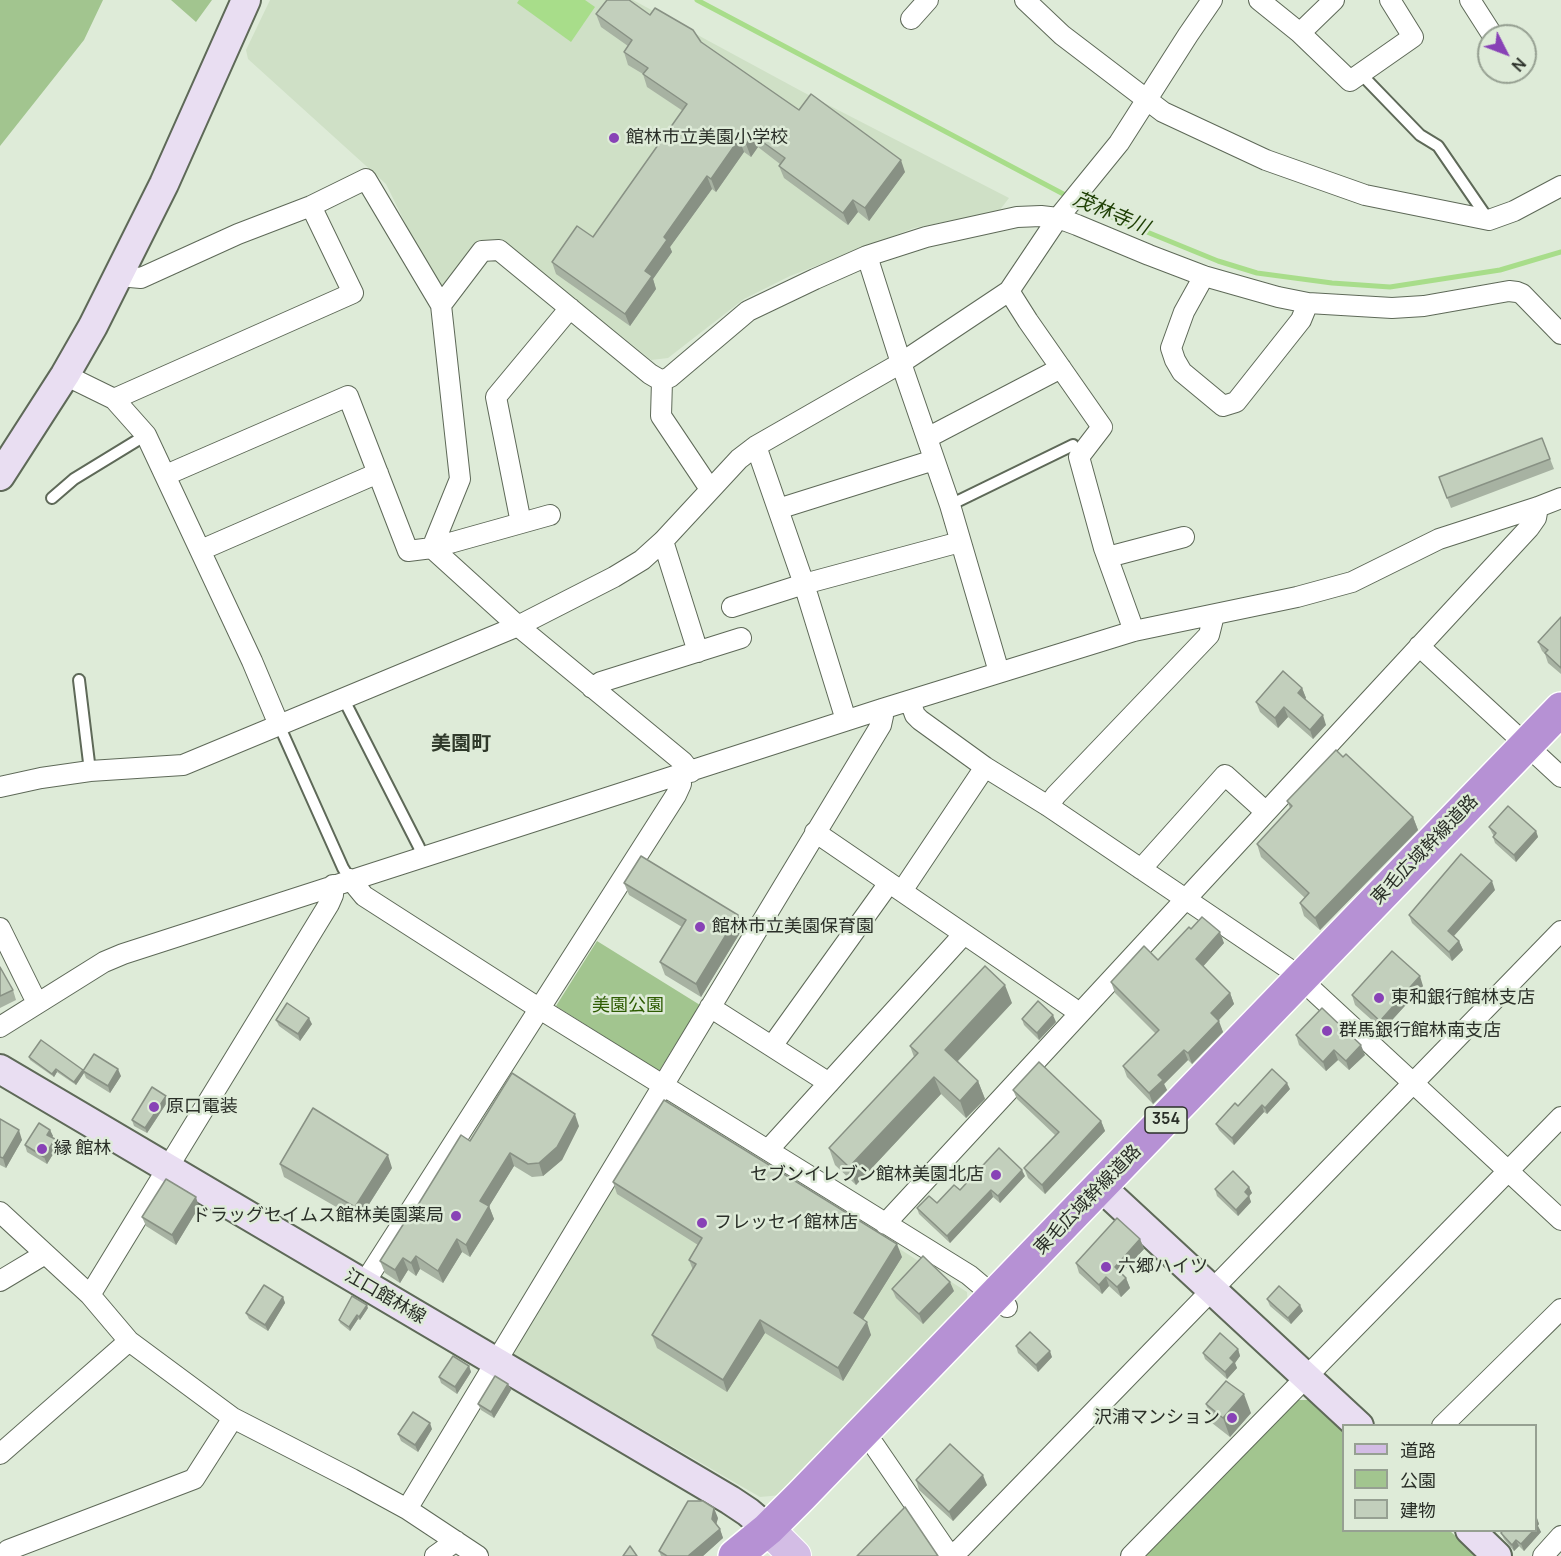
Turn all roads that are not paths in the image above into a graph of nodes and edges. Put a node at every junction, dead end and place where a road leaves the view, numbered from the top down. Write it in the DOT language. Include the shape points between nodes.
graph roads {
  1 [pos="246,0"];
  2 [pos="928,0"];
  3 [pos="1025,0"];
  4 [pos="1259,0"];
  5 [pos="1334,0"];
  6 [pos="1390,0"];
  7 [pos="1470,0"];
  8 [pos="1201,4"];
  9 [pos="911,19"];
  10 [pos="1485,24"];
  11 [pos="1300,33"];
  12 [pos="1361,74"];
  13 [pos="1146,100"];
  14 [pos="1561,186"];
  15 [pos="311,206"];
  16 [pos="1062,213"];
  17 [pos="1489,220"];
  18 [pos="867,256"];
  19 [pos="119,276"];
  20 [pos="1204,276"];
  21 [pos="1009,291"];
  22 [pos="1308,303"];
  23 [pos="441,305"];
  24 [pos="570,308"];
  25 [pos="1561,334"];
  26 [pos="901,363"];
  27 [pos="1060,368"];
  28 [pos="65,375"];
  29 [pos="662,381"];
  30 [pos="114,399"];
  31 [pos="146,435"];
  32 [pos="927,438"];
  33 [pos="756,446"];
  34 [pos="1079,457"];
  35 [pos="4,460"];
  36 [pos="934,460"];
  37 [pos="378,472"];
  38 [pos="166,475"];
  39 [pos="710,489"];
  40 [pos="52,498"];
  41 [pos="1561,498"];
  42 [pos="950,505"];
  43 [pos="1538,507"];
  44 [pos="778,509"];
  45 [pos="550,514"];
  46 [pos="521,523"];
  47 [pos="1184,537"];
  48 [pos="663,541"];
  49 [pos="960,542"];
  50 [pos="432,548"];
  51 [pos="201,550"];
  52 [pos="1108,557"];
  53 [pos="804,584"];
  54 [pos="732,607"];
  55 [pos="1214,615"];
  56 [pos="518,626"];
  57 [pos="1134,631"];
  58 [pos="741,638"];
  59 [pos="1419,646"];
  60 [pos="698,652"];
  61 [pos="999,672"];
  62 [pos="79,680"];
  63 [pos="592,688"];
  64 [pos="343,698"];
  65 [pos="910,701"];
  66 [pos="882,709"];
  67 [pos="1561,710"];
  68 [pos="846,720"];
  69 [pos="279,725"];
  70 [pos="1561,733"];
  71 [pos="1542,760"];
  72 [pos="985,767"];
  73 [pos="90,771"];
  74 [pos="686,773"];
  75 [pos="0,787"];
  76 [pos="1048,806"];
  77 [pos="1266,812"];
  78 [pos="815,832"];
  79 [pos="422,858"];
  80 [pos="1141,869"];
  81 [pos="341,882"];
  82 [pos="895,887"];
  83 [pos="1185,899"];
  84 [pos="0,928"];
  85 [pos="1561,930"];
  86 [pos="964,934"];
  87 [pos="1308,986"];
  88 [pos="37,1003"];
  89 [pos="710,1007"];
  90 [pos="540,1009"];
  91 [pos="1078,1015"];
  92 [pos="0,1027"];
  93 [pos="772,1046"];
  94 [pos="0,1069"];
  95 [pos="829,1083"];
  96 [pos="1412,1083"];
  97 [pos="663,1085"];
  98 [pos="1561,1117"];
  99 [pos="768,1150"];
  100 [pos="168,1169"];
  101 [pos="1507,1172"];
  102 [pos="1107,1192"];
  103 [pos="0,1212"];
  104 [pos="1561,1220"];
  105 [pos="885,1224"];
  106 [pos="45,1254"];
  107 [pos="0,1281"];
  108 [pos="363,1285"];
  109 [pos="1213,1289"];
  110 [pos="90,1295"];
  111 [pos="1001,1302"];
  112 [pos="1561,1309"];
  113 [pos="129,1341"];
  114 [pos="495,1362"];
  115 [pos="1307,1377"];
  116 [pos="233,1418"];
  117 [pos="1358,1424"];
  118 [pos="1443,1424"];
  119 [pos="874,1445"];
  120 [pos="0,1454"];
  121 [pos="407,1509"];
  122 [pos="1472,1532"];
  123 [pos="1561,1536"];
  124 [pos="456,1541"];
  125 [pos="777,1545"];
  126 [pos="7,1548"];
  127 [pos="435,1556"];
  128 [pos="478,1556"];
  129 [pos="735,1556"];
  130 [pos="950,1556"];
  131 [pos="1131,1556"];
  132 [pos="1497,1556"];
  133 [pos="1543,1556"];
  1 -- 19 [label="main road"];
  2 -- 9 [label="street"];
  3 -- 13 [label="street" via="1062,35"];
  4 -- 11 [label="street"];
  5 -- 11 [label="street"];
  6 -- 12 [label="street" via="1413,37"];
  7 -- 10 [label="street"];
  8 -- 13 [label="street"];
  11 -- 12 [label="street" via="1350,81"];
  12 -- 17 [label="lane" via="1420,135 1438,146"];
  13 -- 16 [label="street" via="1119,143"];
  13 -- 17 [label="street" via="1223,141 1365,195"];
  14 -- 17 [label="street"];
  15 -- 19 [label="street" via="238,234 141,279"];
  15 -- 23 [label="street" via="366,179"];
  15 -- 30 [label="street" via="352,293"];
  16 -- 18 [label="street" via="1017,217 926,237"];
  16 -- 20 [label="street"];
  16 -- 21 [label="street"];
  18 -- 26 [label="street"];
  18 -- 29 [label="street" via="748,311"];
  19 -- 28 [label="main road"];
  20 -- 22 [label="street"];
  20 -- 22 [label="street" via="1172,348 1182,372 1223,406 1236,402 1301,320"];
  21 -- 26 [label="street"];
  21 -- 27 [label="street"];
  22 -- 25 [label="street" via="1424,306 1509,291 1522,294"];
  23 -- 24 [label="street" via="482,250 499,250"];
  23 -- 50 [label="street" via="460,479"];
  24 -- 29 [label="street"];
  24 -- 46 [label="street" via="496,397"];
  26 -- 32 [label="street"];
  26 -- 33 [label="street"];
  27 -- 32 [label="street"];
  27 -- 34 [label="street" via="1102,427"];
  28 -- 30 [label="street"];
  28 -- 35 [label="main road"];
  29 -- 39 [label="street" via="662,416"];
  30 -- 31 [label="street"];
  31 -- 38 [label="street"];
  31 -- 40 [label="lane" via="74,479"];
  32 -- 36 [label="street"];
  33 -- 39 [label="street"];
  33 -- 44 [label="street"];
  34 -- 42 [label="lane" via="1073,445"];
  34 -- 52 [label="street"];
  36 -- 42 [label="street"];
  36 -- 44 [label="street"];
  37 -- 38 [label="street" via="348,396"];
  37 -- 50 [label="street" via="408,551"];
  37 -- 51 [label="street"];
  38 -- 51 [label="street"];
  39 -- 48 [label="street"];
  41 -- 43 [label="street"];
  42 -- 49 [label="street"];
  43 -- 55 [label="street" via="1439,539 1352,582"];
  43 -- 59 [label="street" via="1529,528"];
  44 -- 53 [label="street"];
  45 -- 46 [label="street"];
  46 -- 50 [label="street"];
  47 -- 52 [label="street"];
  48 -- 56 [label="street" via="614,577"];
  48 -- 60 [label="street"];
  49 -- 53 [label="street"];
  49 -- 61 [label="street"];
  50 -- 56 [label="street"];
  51 -- 69 [label="street"];
  52 -- 57 [label="street"];
  53 -- 54 [label="street"];
  53 -- 68 [label="street"];
  55 -- 57 [label="street"];
  55 -- 76 [label="street" via="1209,635"];
  56 -- 63 [label="street"];
  56 -- 64 [label="street"];
  57 -- 61 [label="street"];
  58 -- 60 [label="street"];
  59 -- 71 [label="street"];
  59 -- 77 [label="street"];
  60 -- 63 [label="street"];
  61 -- 65 [label="street"];
  62 -- 73 [label="lane"];
  63 -- 74 [label="street" via="684,762"];
  64 -- 69 [label="street"];
  64 -- 79 [label="lane"];
  65 -- 66 [label="street"];
  65 -- 72 [label="street" via="915,715"];
  66 -- 68 [label="street"];
  66 -- 78 [label="street" via="881,725"];
  67 -- 71 [label="highway, 東毛広域幹線道路 / 354"];
  68 -- 74 [label="street"];
  69 -- 73 [label="street" via="183,765"];
  69 -- 81 [label="lane" via="343,868"];
  70 -- 71 [label="highway, 東毛広域幹線道路 / 354"];
  71 -- 87 [label="highway, 東毛広域幹線道路 / 354"];
  72 -- 76 [label="street"];
  72 -- 82 [label="street"];
  73 -- 75 [label="street"];
  74 -- 79 [label="street"];
  74 -- 90 [label="street" via="676,795"];
  76 -- 80 [label="street"];
  77 -- 80 [label="street" via="1226,775"];
  77 -- 83 [label="street"];
  78 -- 82 [label="street"];
  78 -- 89 [label="street"];
  79 -- 81 [label="street"];
  80 -- 83 [label="street"];
  81 -- 88 [label="street" via="123,954"];
  81 -- 90 [label="street"];
  81 -- 100 [label="street"];
  82 -- 86 [label="street"];
  82 -- 93 [label="street"];
  83 -- 87 [label="street" via="1286,966"];
  83 -- 91 [label="street"];
  84 -- 88 [label="street"];
  85 -- 96 [label="street"];
  86 -- 91 [label="street"];
  86 -- 95 [label="street"];
  87 -- 96 [label="street"];
  87 -- 102 [label="highway, 東毛広域幹線道路 / 354"];
  88 -- 92 [label="street"];
  89 -- 93 [label="street"];
  89 -- 97 [label="street"];
  90 -- 97 [label="street"];
  90 -- 108 [label="street"];
  91 -- 105 [label="street"];
  93 -- 95 [label="street"];
  94 -- 100 [label="main road, 江口館林線"];
  95 -- 99 [label="street"];
  96 -- 101 [label="street"];
  96 -- 109 [label="street"];
  97 -- 99 [label="street"];
  97 -- 114 [label="street"];
  98 -- 101 [label="street"];
  99 -- 105 [label="street"];
  100 -- 108 [label="main road, 江口館林線"];
  100 -- 110 [label="street"];
  101 -- 104 [label="street"];
  101 -- 115 [label="street"];
  102 -- 109 [label="main road"];
  102 -- 111 [label="highway, 東毛広域幹線道路 / 354"];
  103 -- 106 [label="street"];
  105 -- 111 [label="street" via="969,1275"];
  106 -- 107 [label="street"];
  106 -- 110 [label="street"];
  108 -- 114 [label="main road, 江口館林線"];
  109 -- 115 [label="main road"];
  109 -- 130 [label="street"];
  110 -- 113 [label="street"];
  111 -- 119 [label="highway, 東毛広域幹線道路 / 354"];
  111 -- 125 [label="highway, 東毛広域幹線道路 / 354"];
  112 -- 118 [label="street"];
  113 -- 116 [label="street"];
  113 -- 120 [label="street"];
  114 -- 121 [label="street"];
  114 -- 125 [label="main road, 江口館林線" via="730,1500 748,1512"];
  115 -- 117 [label="main road"];
  115 -- 131 [label="street"];
  116 -- 121 [label="street"];
  116 -- 126 [label="street" via="194,1479"];
  119 -- 125 [label="highway, 東毛広域幹線道路 / 354"];
  119 -- 130 [label="street"];
  121 -- 124 [label="street"];
  122 -- 132 [label="main road"];
  123 -- 133 [label="street"];
  124 -- 127 [label="street"];
  124 -- 128 [label="street"];
  125 -- 129 [label="highway, 東毛広域幹線道路 / 354"];
}
